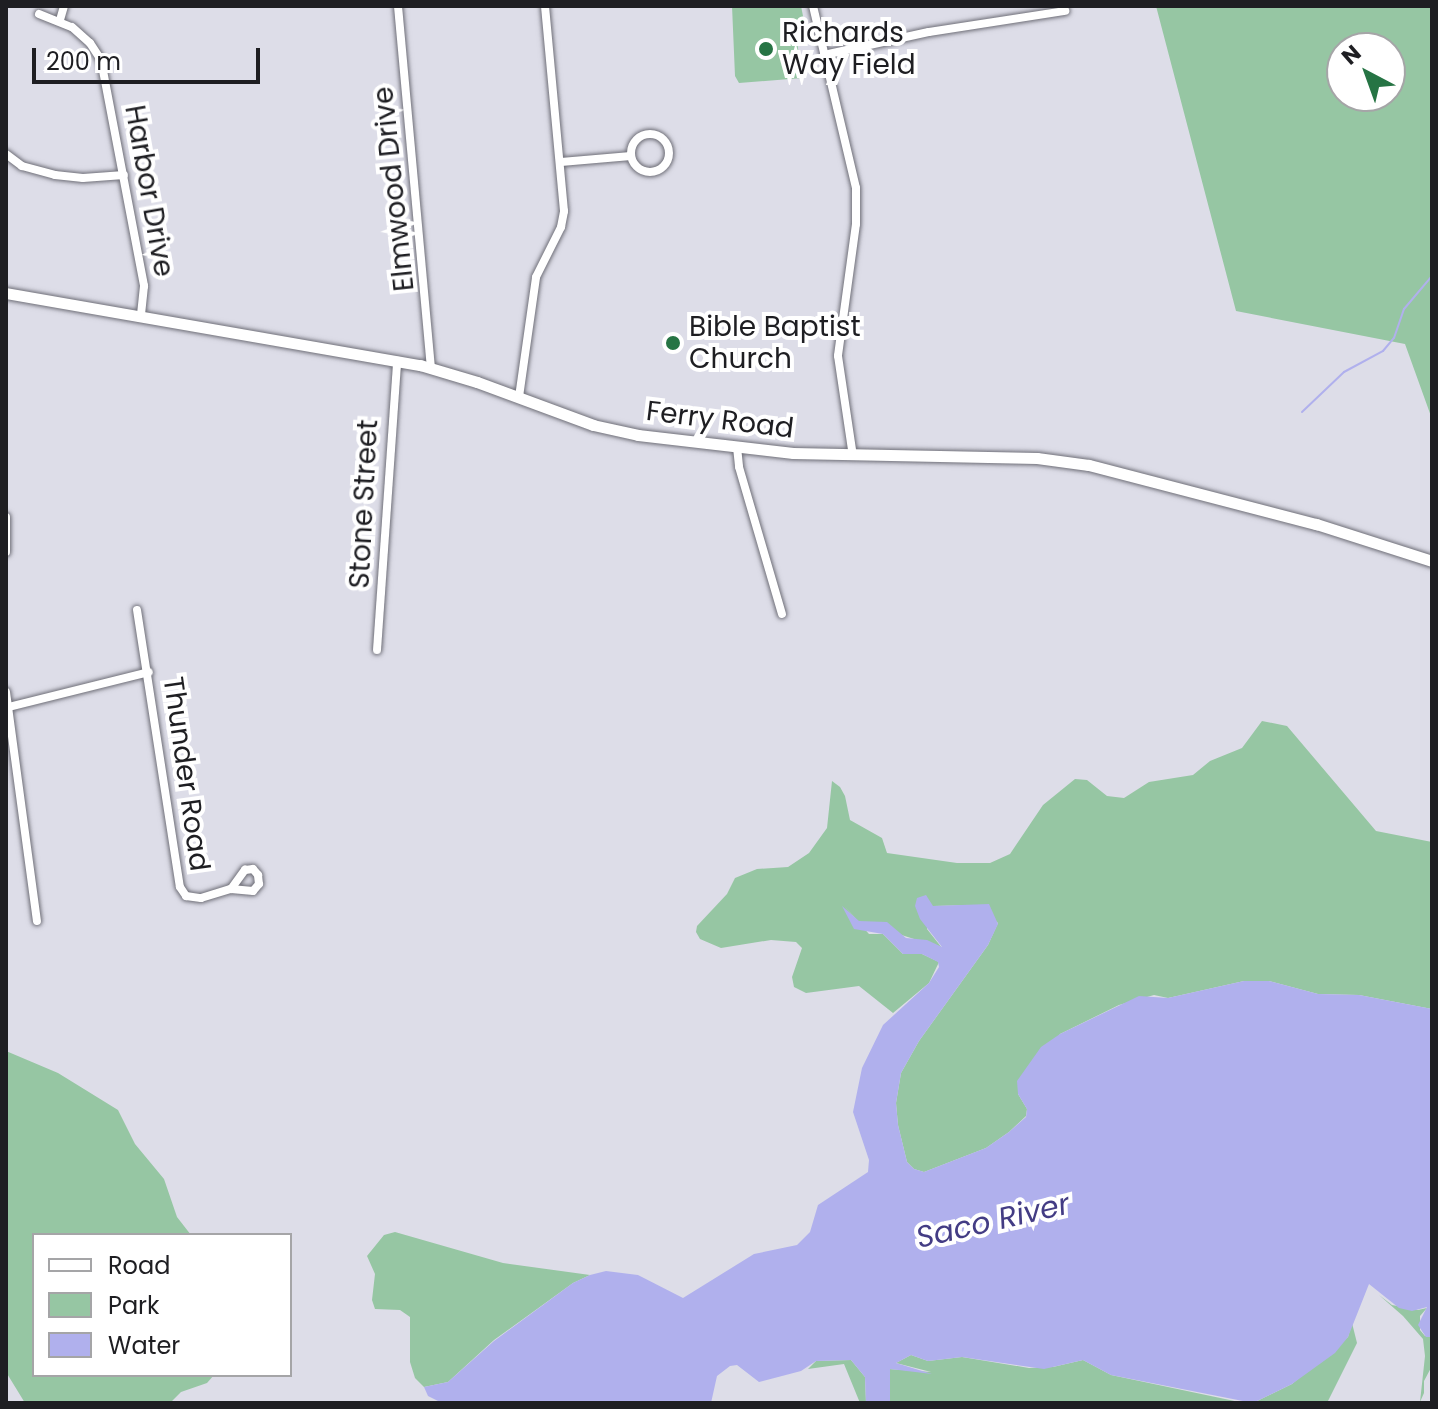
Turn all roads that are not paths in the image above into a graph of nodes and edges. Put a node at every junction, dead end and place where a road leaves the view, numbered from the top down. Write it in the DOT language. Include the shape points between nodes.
graph roads {
  1 [pos="64,6"];
  2 [pos="398,6"];
  3 [pos="545,6"];
  4 [pos="813,6"];
  5 [pos="1065,11"];
  6 [pos="39,14"];
  7 [pos="60,20"];
  8 [pos="824,55"];
  9 [pos="6,154"];
  10 [pos="631,156"];
  11 [pos="561,162"];
  12 [pos="124,175"];
  13 [pos="6,293"];
  14 [pos="141,314"];
  15 [pos="397,361"];
  16 [pos="431,368"];
  17 [pos="519,397"];
  18 [pos="737,447"];
  19 [pos="848,456"];
  20 [pos="6,517"];
  21 [pos="6,552"];
  22 [pos="1432,561"];
  23 [pos="137,610"];
  24 [pos="782,614"];
  25 [pos="377,650"];
  26 [pos="149,672"];
  27 [pos="6,692"];
  28 [pos="9,707"];
  29 [pos="231,889"];
  30 [pos="37,921"];
  1 -- 7 [label="street"];
  2 -- 16 [label="street, Elmwood Drive"];
  3 -- 11 [label="street"];
  4 -- 8 [label="street"];
  5 -- 8 [label="street"];
  6 -- 7 [label="street, Harbor Drive"];
  7 -- 12 [label="street, Harbor Drive" via="81,33 101,60"];
  8 -- 19 [label="street" via="857,196 838,356"];
  9 -- 12 [label="street" via="22,166 55,175"];
  10 -- 10 [label="street" via="639,169 651,172 663,167 669,150 662,139 645,135 634,143"];
  10 -- 11 [label="street"];
  11 -- 17 [label="street" via="562,222 536,277"];
  12 -- 14 [label="street, Harbor Drive" via="144,286"];
  13 -- 14 [label="main road, Ferry Road"];
  14 -- 15 [label="main road, Ferry Road"];
  15 -- 16 [label="main road, Ferry Road"];
  15 -- 25 [label="street, Stone Street"];
  16 -- 17 [label="main road, Ferry Road"];
  17 -- 18 [label="main road, Ferry Road" via="604,428"];
  18 -- 19 [label="main road, Ferry Road"];
  18 -- 24 [label="street"];
  19 -- 22 [label="main road, Ferry Road" via="1037,458 1089,465 1316,524"];
  20 -- 21 [label="street"];
  23 -- 26 [label="street, Thunder Road"];
  26 -- 28 [label="street"];
  26 -- 29 [label="street, Thunder Road" via="180,887 194,899"];
  27 -- 28 [label="street"];
  28 -- 30 [label="street"];
}
